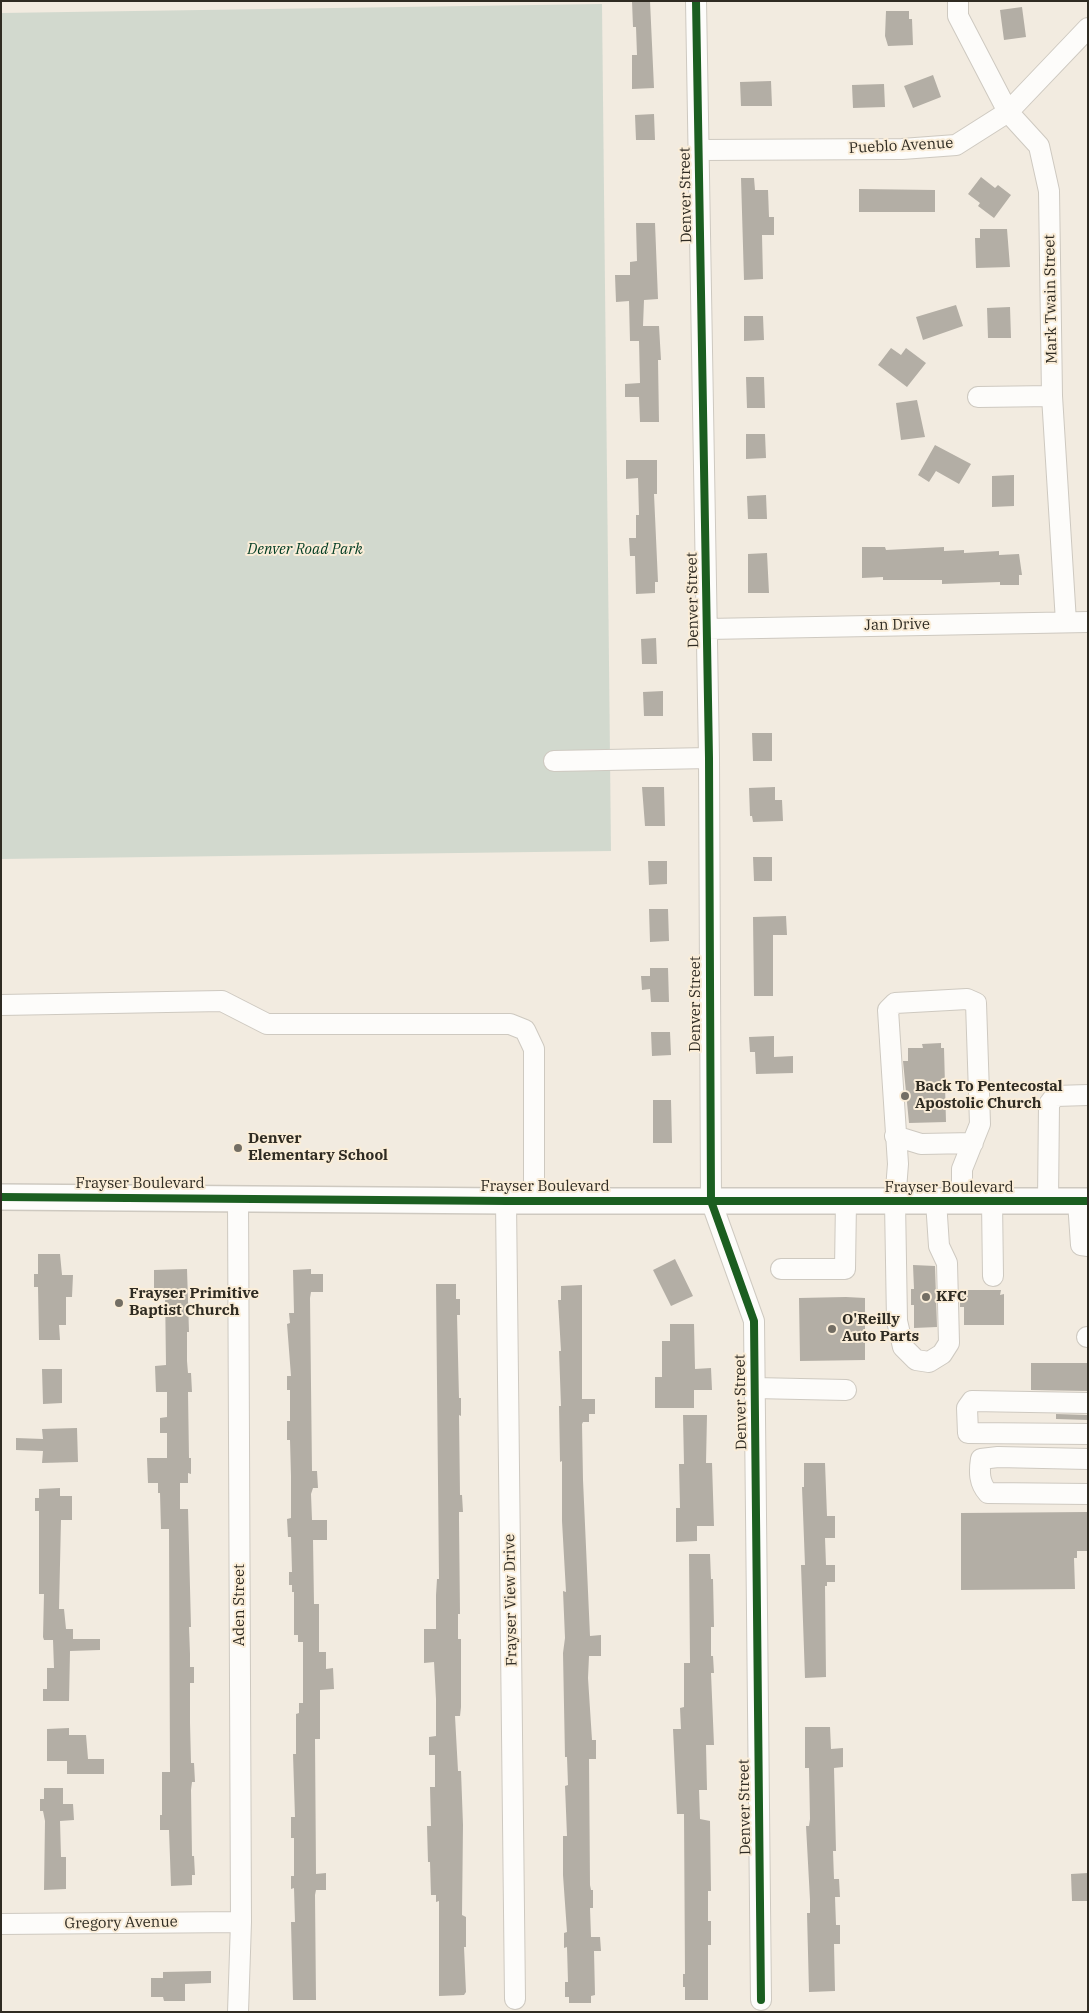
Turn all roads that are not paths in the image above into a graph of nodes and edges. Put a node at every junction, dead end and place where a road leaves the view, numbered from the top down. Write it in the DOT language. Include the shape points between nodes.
graph roads {
  1 [pos="696,1"];
  2 [pos="958,1"];
  3 [pos="1088,28"];
  4 [pos="1008,112"];
  5 [pos="700,150"];
  6 [pos="1052,396"];
  7 [pos="978,397"];
  8 [pos="1066,622"];
  9 [pos="1088,622"];
  10 [pos="707,629"];
  11 [pos="709,758"];
  12 [pos="554,761"];
  13 [pos="1,1005"];
  14 [pos="1088,1095"];
  15 [pos="896,1136"];
  16 [pos="973,1143"];
  17 [pos="1,1197"];
  18 [pos="238,1198"];
  19 [pos="506,1201"];
  20 [pos="534,1201"];
  21 [pos="711,1201"];
  22 [pos="846,1201"];
  23 [pos="992,1201"];
  24 [pos="1048,1201"];
  25 [pos="1083,1201"];
  26 [pos="895,1202"];
  27 [pos="936,1202"];
  28 [pos="962,1202"];
  29 [pos="1088,1246"];
  30 [pos="781,1269"];
  31 [pos="993,1276"];
  32 [pos="754,1388"];
  33 [pos="846,1390"];
  34 [pos="1088,1403"];
  35 [pos="1088,1434"];
  36 [pos="1088,1459"];
  37 [pos="1088,1494"];
  38 [pos="241,1922"];
  39 [pos="1,1924"];
  40 [pos="515,1999"];
  41 [pos="761,2000"];
  42 [pos="238,2012"];
  1 -- 5 [label="street, Denver Street"];
  2 -- 4 [label="street, Mark Twain Street" via="958,16"];
  3 -- 4 [label="street, Pueblo Avenue"];
  4 -- 5 [label="street, Pueblo Avenue" via="956,145"];
  4 -- 6 [label="street, Mark Twain Street" via="1039,146 1049,191"];
  5 -- 10 [label="street, Denver Street"];
  6 -- 7 [label="street"];
  6 -- 8 [label="street, Mark Twain Street"];
  8 -- 9 [label="street, Jan Drive"];
  8 -- 10 [label="street, Jan Drive"];
  10 -- 11 [label="street, Denver Street"];
  11 -- 12 [label="street"];
  11 -- 21 [label="street, Denver Street"];
  13 -- 20 [label="street" via="222,1001 267,1024 510,1024 525,1030 534,1049"];
  14 -- 24 [label="street" via="1055,1096 1049,1104"];
  15 -- 16 [label="street" via="921,1144"];
  15 -- 16 [label="street" via="888,1010 895,1003 967,999 976,1003 980,1124"];
  15 -- 26 [label="street"];
  16 -- 28 [label="street" via="962,1169"];
  17 -- 18 [label="main road, Frayser Boulevard"];
  18 -- 19 [label="main road, Frayser Boulevard"];
  18 -- 38 [label="street, Aden Street"];
  19 -- 20 [label="main road, Frayser Boulevard"];
  19 -- 40 [label="street, Frayser View Drive"];
  20 -- 21 [label="main road, Frayser Boulevard"];
  21 -- 22 [label="main road, Frayser Boulevard"];
  21 -- 32 [label="street, Denver Street" via="754,1321"];
  22 -- 26 [label="main road, Frayser Boulevard"];
  22 -- 30 [label="street" via="845,1269"];
  23 -- 24 [label="main road, Frayser Boulevard"];
  23 -- 28 [label="main road, Frayser Boulevard"];
  23 -- 31 [label="street"];
  24 -- 25 [label="main road, Frayser Boulevard"];
  25 -- 29 [label="street" via="1081,1245"];
  26 -- 27 [label="main road, Frayser Boulevard"];
  26 -- 27 [label="street" via="896,1321 904,1347 916,1360 929,1362 942,1354 949,1343 947,1263 938,1240"];
  27 -- 28 [label="main road, Frayser Boulevard"];
  32 -- 33 [label="street"];
  32 -- 41 [label="street, Denver Street"];
  34 -- 35 [label="street" via="972,1401 967,1408 968,1432"];
  36 -- 37 [label="street" via="998,1457 981,1459 980,1471 982,1487 988,1493"];
  38 -- 39 [label="street, Gregory Avenue"];
  38 -- 42 [label="street, Aden Street"];
}
